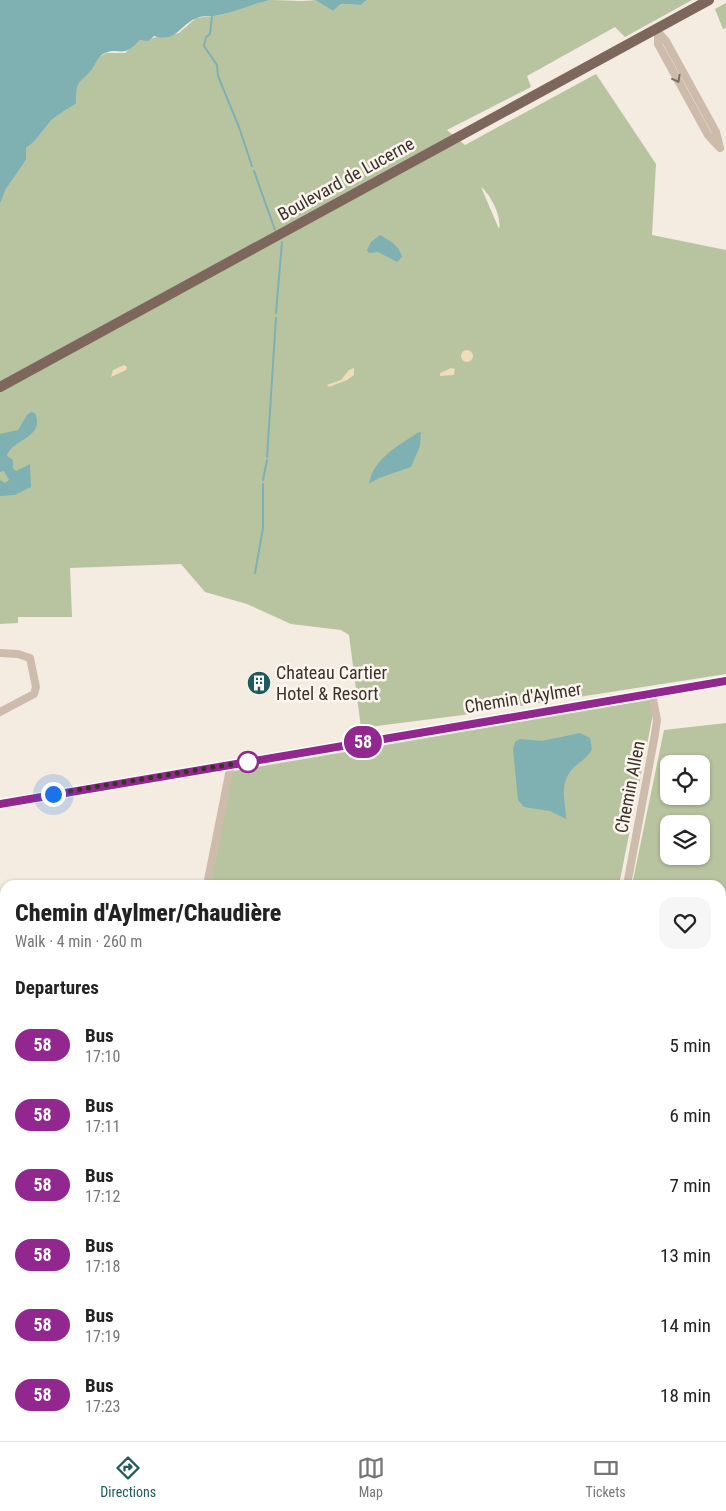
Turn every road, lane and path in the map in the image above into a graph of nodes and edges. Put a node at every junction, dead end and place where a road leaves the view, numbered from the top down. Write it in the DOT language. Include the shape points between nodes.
graph roads {
  1 [pos="709,0"];
  2 [pos="656,32"];
  3 [pos="723,146"];
  4 [pos="0,387"];
  5 [pos="0,653"];
  6 [pos="726,681"];
  7 [pos="652,694"];
  8 [pos="0,712"];
  9 [pos="230,764"];
  10 [pos="0,804"];
  11 [pos="208,880"];
  12 [pos="627,880"];
  1 -- 2 [label="main road, Boulevard de Lucerne"];
  2 -- 3 [label="street" via="658,44 708,135"];
  2 -- 4 [label="main road, Boulevard de Lucerne"];
  5 -- 8 [label="street" via="30,658 36,687 34,694"];
  6 -- 7 [label="main road, Chemin d'Aylmer"];
  7 -- 9 [label="main road, Chemin d'Aylmer"];
  7 -- 12 [label="street, Chemin Allen" via="657,720"];
  9 -- 10 [label="main road, Chemin d'Aylmer"];
  9 -- 11 [label="street"];
}
